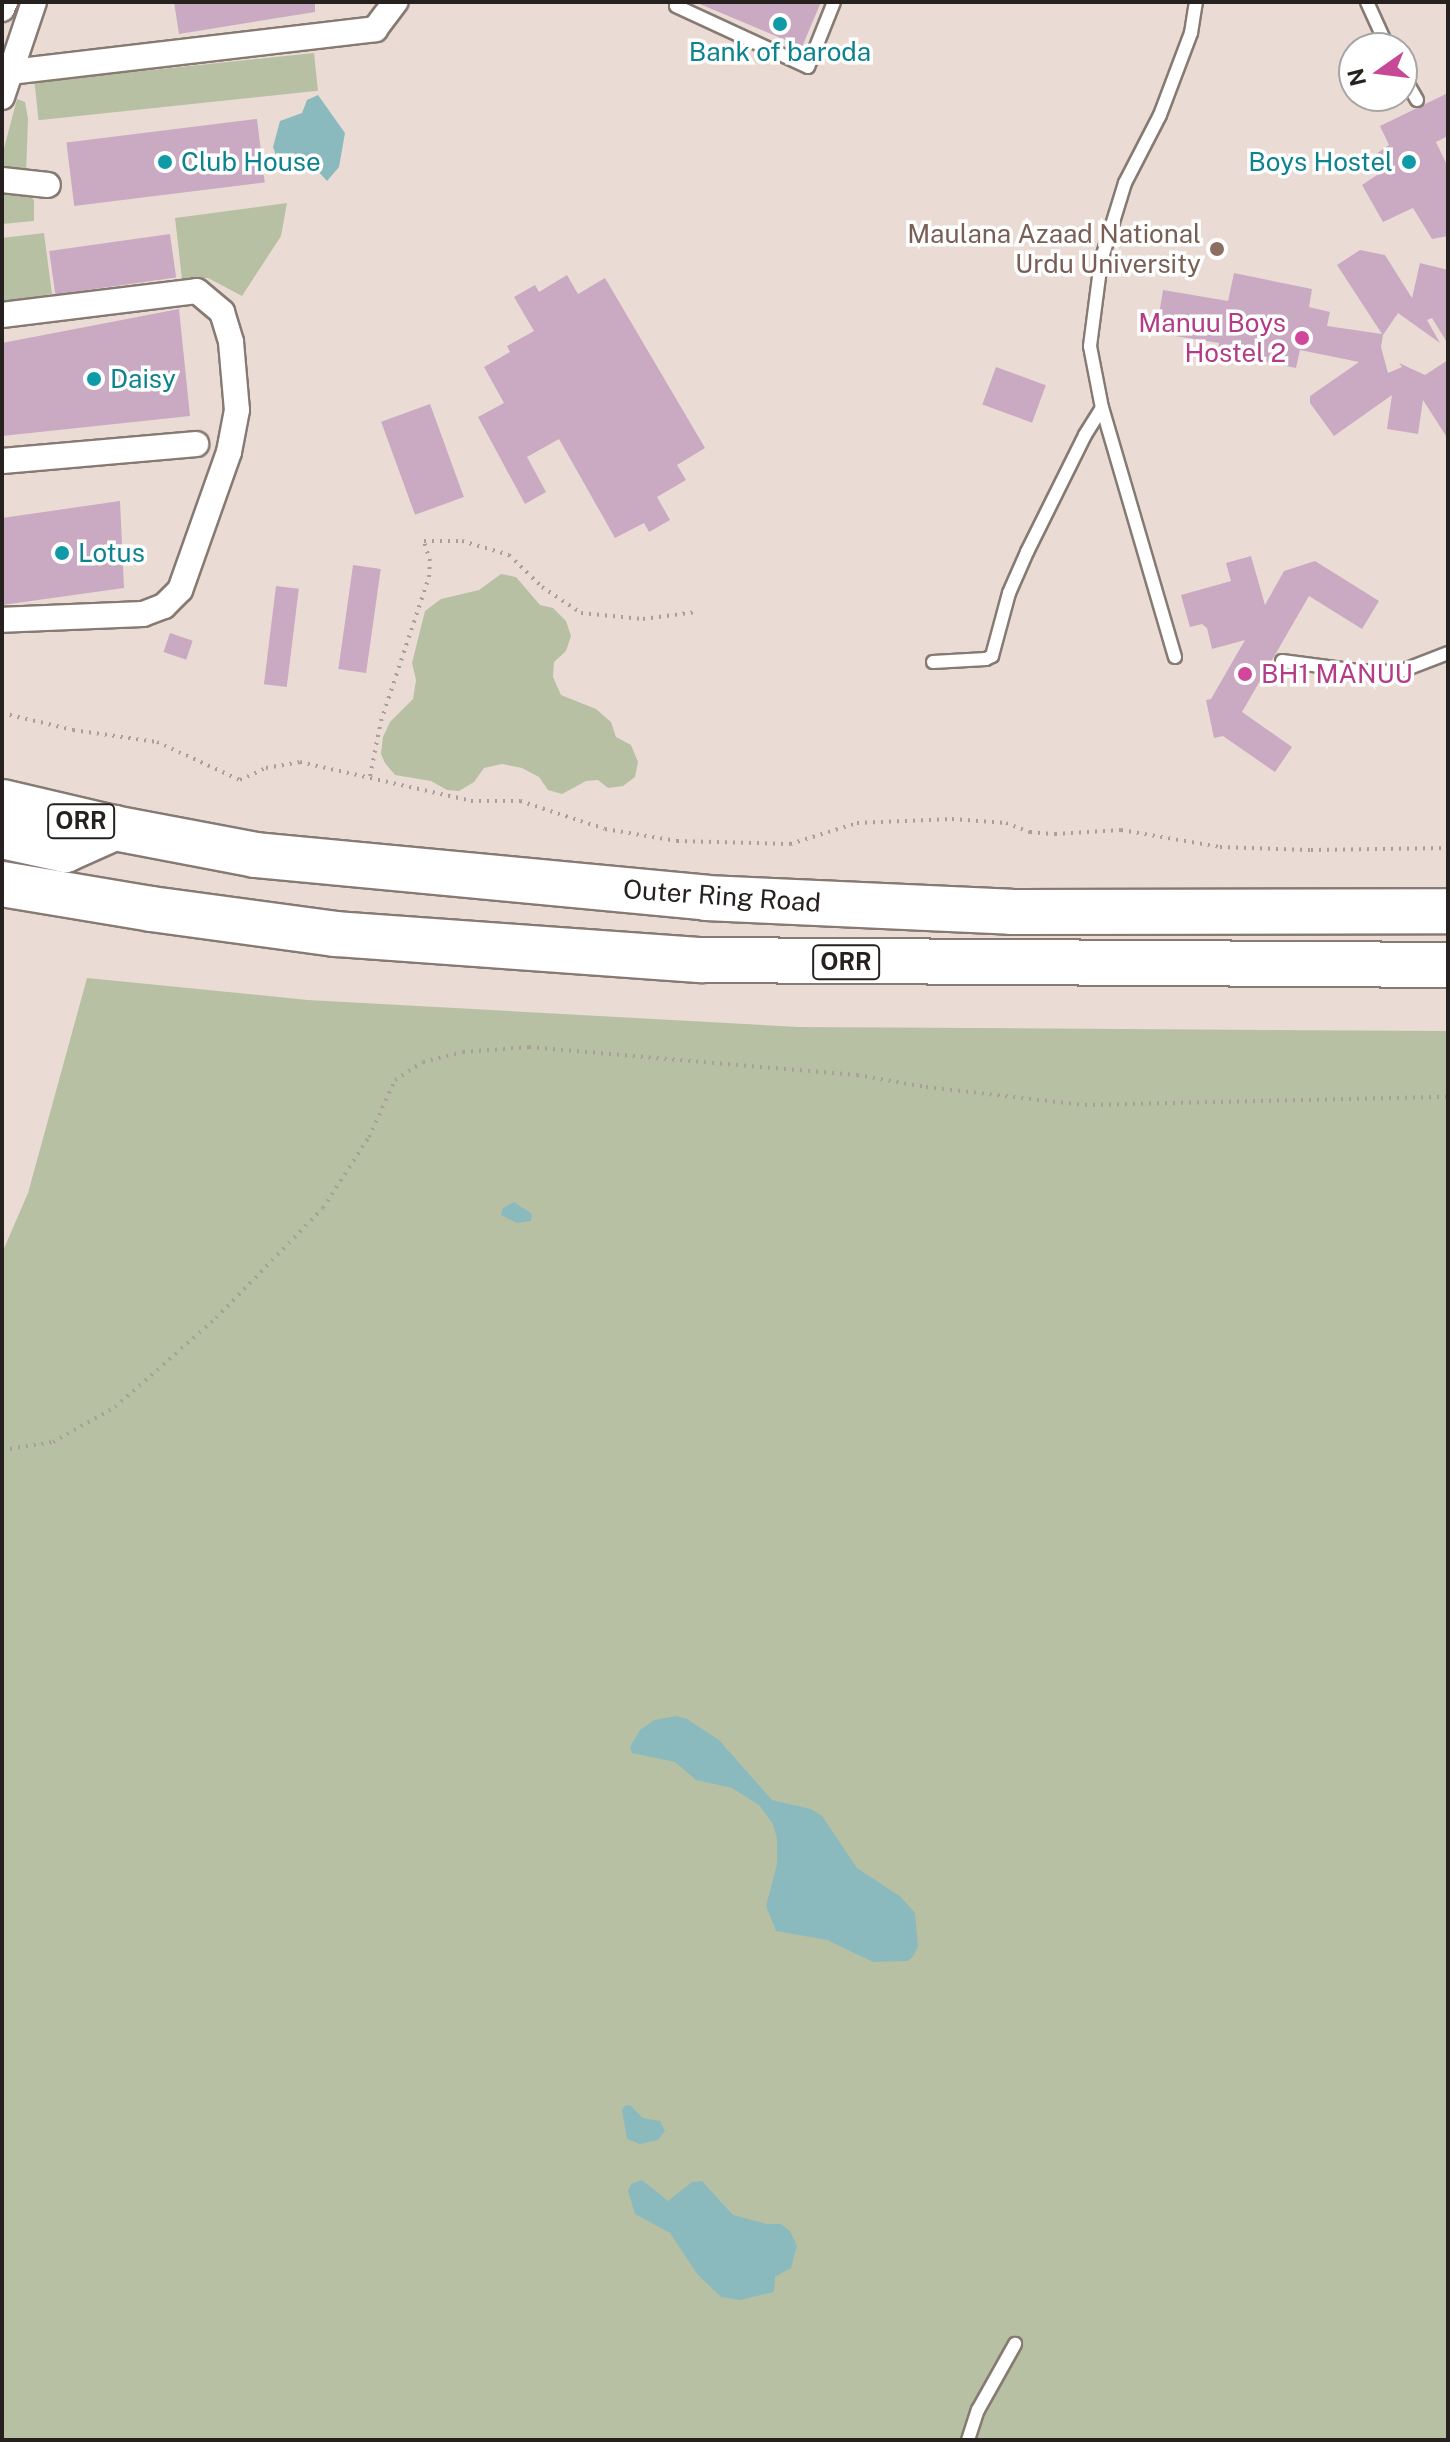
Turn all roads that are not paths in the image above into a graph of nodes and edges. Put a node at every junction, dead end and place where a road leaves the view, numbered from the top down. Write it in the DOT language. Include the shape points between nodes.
graph roads {
  1 [pos="5,2"];
  2 [pos="34,2"];
  3 [pos="395,2"];
  4 [pos="678,2"];
  5 [pos="834,2"];
  6 [pos="1196,2"];
  7 [pos="1367,2"];
  8 [pos="2,9"];
  9 [pos="1381,32"];
  10 [pos="6,73"];
  11 [pos="2,97"];
  12 [pos="2,180"];
  13 [pos="48,185"];
  14 [pos="2,315"];
  15 [pos="1102,408"];
  16 [pos="196,444"];
  17 [pos="2,461"];
  18 [pos="2,620"];
  19 [pos="1448,653"];
  20 [pos="1175,657"];
  21 [pos="1282,661"];
  22 [pos="933,662"];
  23 [pos="2,802"];
  24 [pos="114,828"];
  25 [pos="12,858"];
  26 [pos="1448,911"];
  27 [pos="1448,965"];
  28 [pos="1015,2344"];
  29 [pos="968,2440"];
  1 -- 8 [label="street"];
  2 -- 10 [label="street"];
  3 -- 10 [label="street" via="375,29"];
  4 -- 5 [label="lane" via="676,6 808,67"];
  6 -- 15 [label="lane" via="1191,33 1160,115 1125,183 1101,261 1090,346"];
  7 -- 9 [label="lane"];
  10 -- 11 [label="street"];
  12 -- 13 [label="street"];
  14 -- 18 [label="street" via="197,291 222,312 231,342 237,410 229,452 180,590 164,606 143,614"];
  15 -- 20 [label="lane"];
  15 -- 22 [label="lane" via="1027,552 992,656"];
  16 -- 17 [label="street"];
  19 -- 21 [label="lane" via="1399,672"];
  23 -- 24 [label="highway, Outer Ring Road / ORR"];
  24 -- 25 [label="highway" via="65,850"];
  24 -- 26 [label="highway, Outer Ring Road / ORR" via="255,855 706,898 1011,912"];
  25 -- 27 [label="highway, ORR" via="131,906 335,934 701,960"];
  28 -- 29 [label="lane" via="978,2410"];
}
